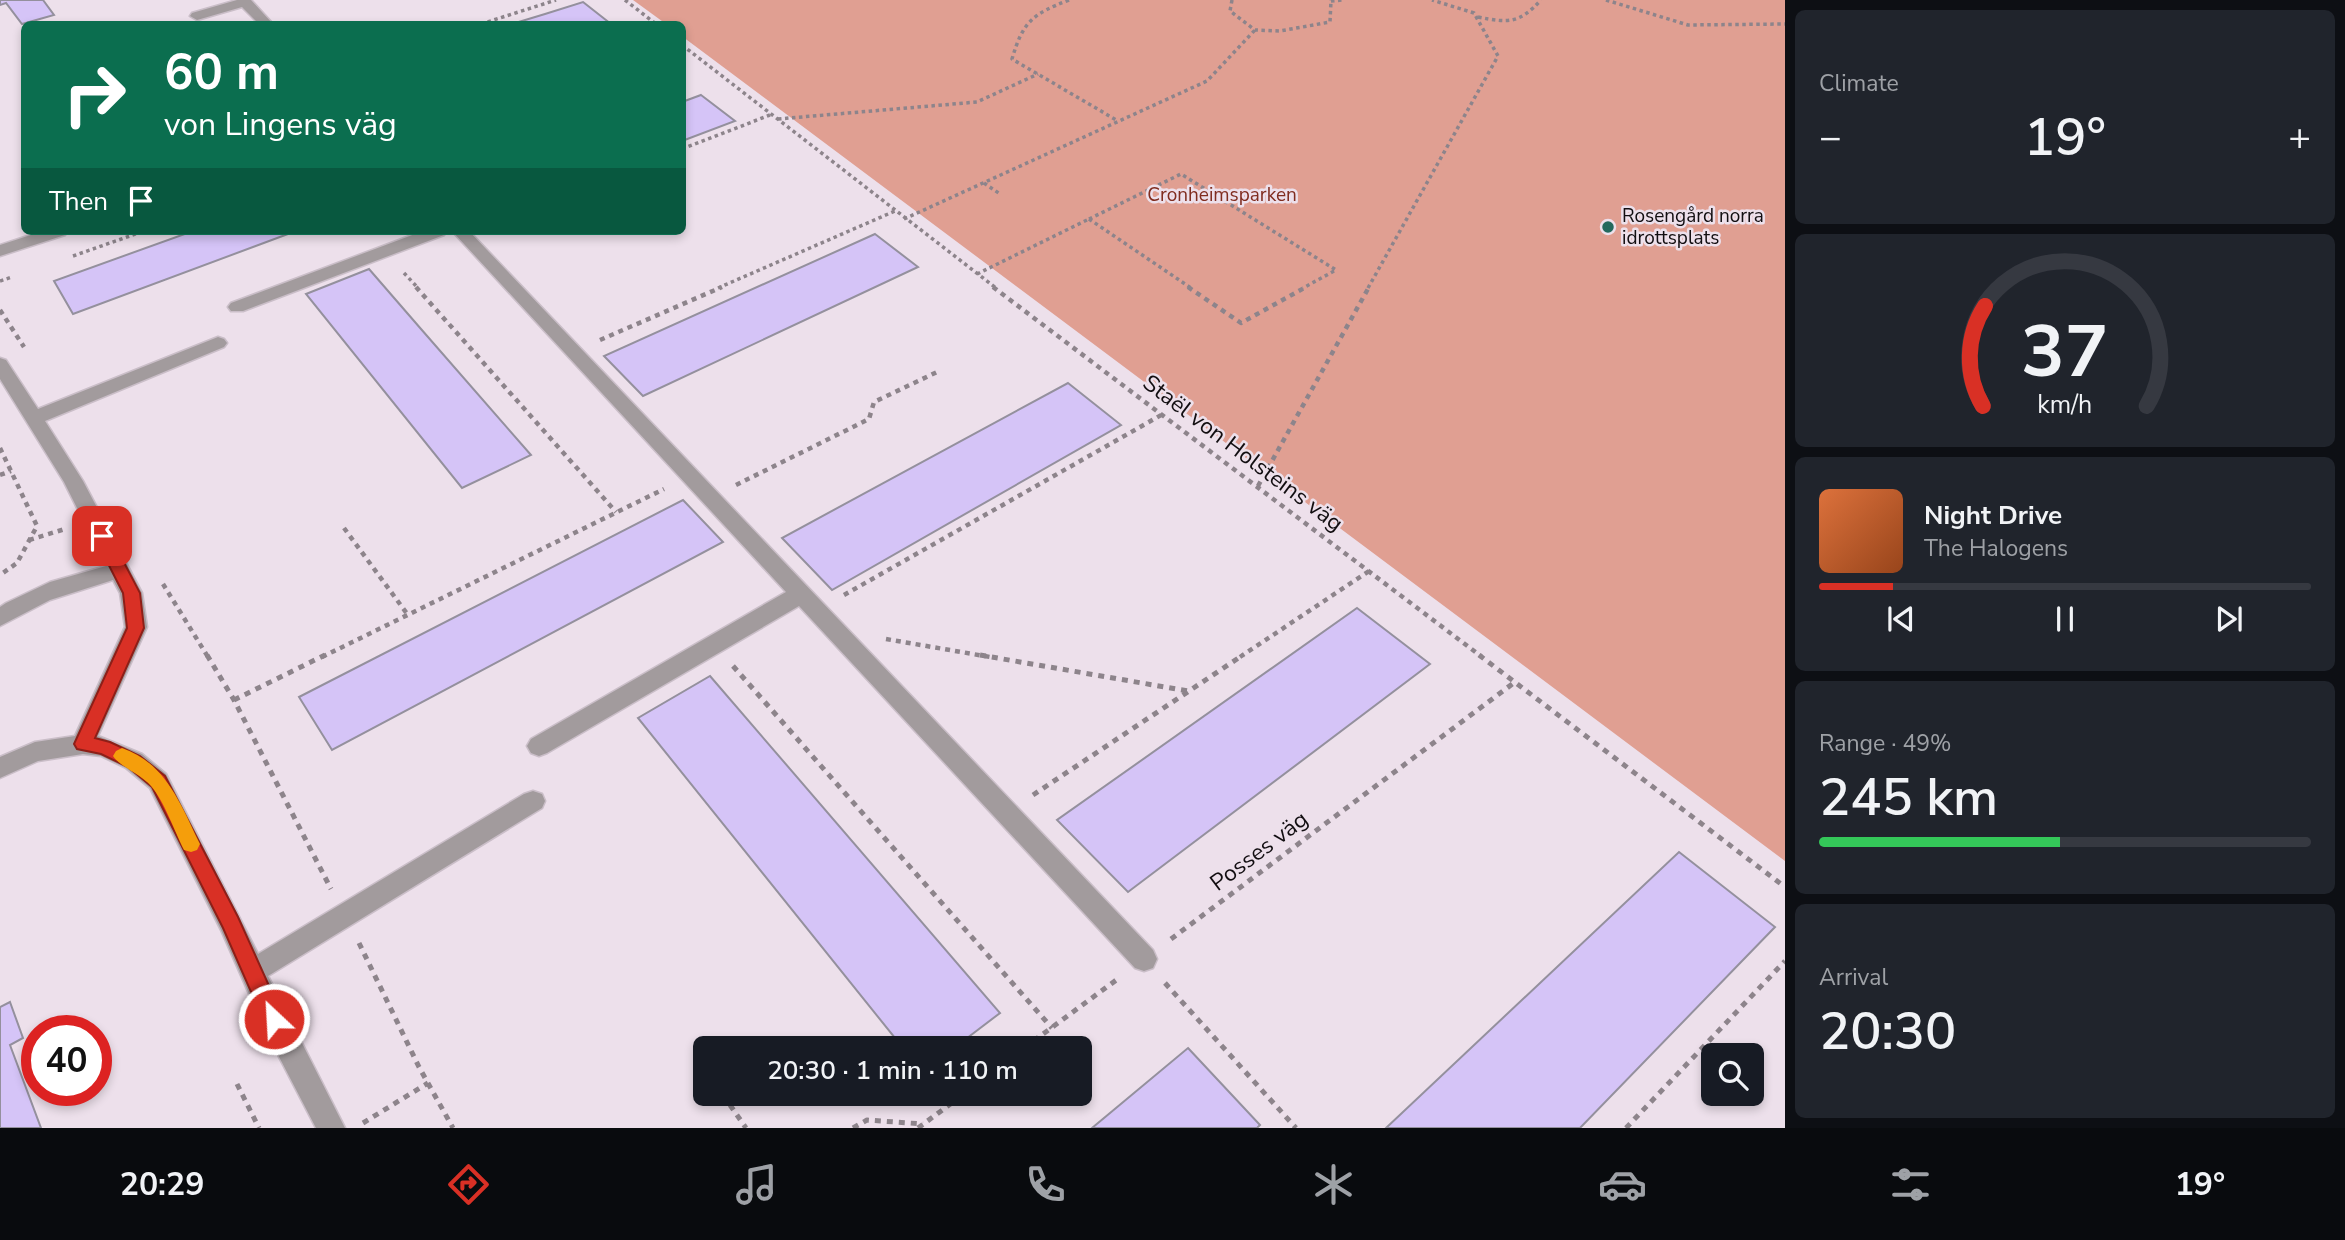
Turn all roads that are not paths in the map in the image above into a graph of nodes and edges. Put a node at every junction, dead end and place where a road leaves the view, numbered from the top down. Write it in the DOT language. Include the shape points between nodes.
graph roads {
  1 [pos="197,16"];
  2 [pos="263,21"];
  3 [pos="47,235"];
  4 [pos="427,235"];
  5 [pos="464,235"];
  6 [pos="0,251"];
  7 [pos="237,307"];
  8 [pos="218,344"];
  9 [pos="0,364"];
  10 [pos="34,418"];
  11 [pos="120,570"];
  12 [pos="815,609"];
  13 [pos="0,618"];
  14 [pos="83,744"];
  15 [pos="539,746"];
  16 [pos="0,768"];
  17 [pos="533,801"];
  18 [pos="1144,959"];
  19 [pos="251,972"];
  20 [pos="331,1128"];
  1 -- 2 [label="street" via="245,2"];
  3 -- 6 [label="street"];
  4 -- 7 [label="street"];
  5 -- 12 [label="street"];
  8 -- 10 [label="street"];
  9 -- 10 [label="street"];
  10 -- 11 [label="street" via="74,481"];
  11 -- 13 [label="street" via="60,585"];
  11 -- 14 [label="street" via="131,593 136,628"];
  12 -- 15 [label="street" via="714,645"];
  12 -- 18 [label="street"];
  14 -- 16 [label="street" via="35,752"];
  14 -- 19 [label="street" via="104,747 134,761 158,781"];
  17 -- 19 [label="street"];
  19 -- 20 [label="street"];
}
